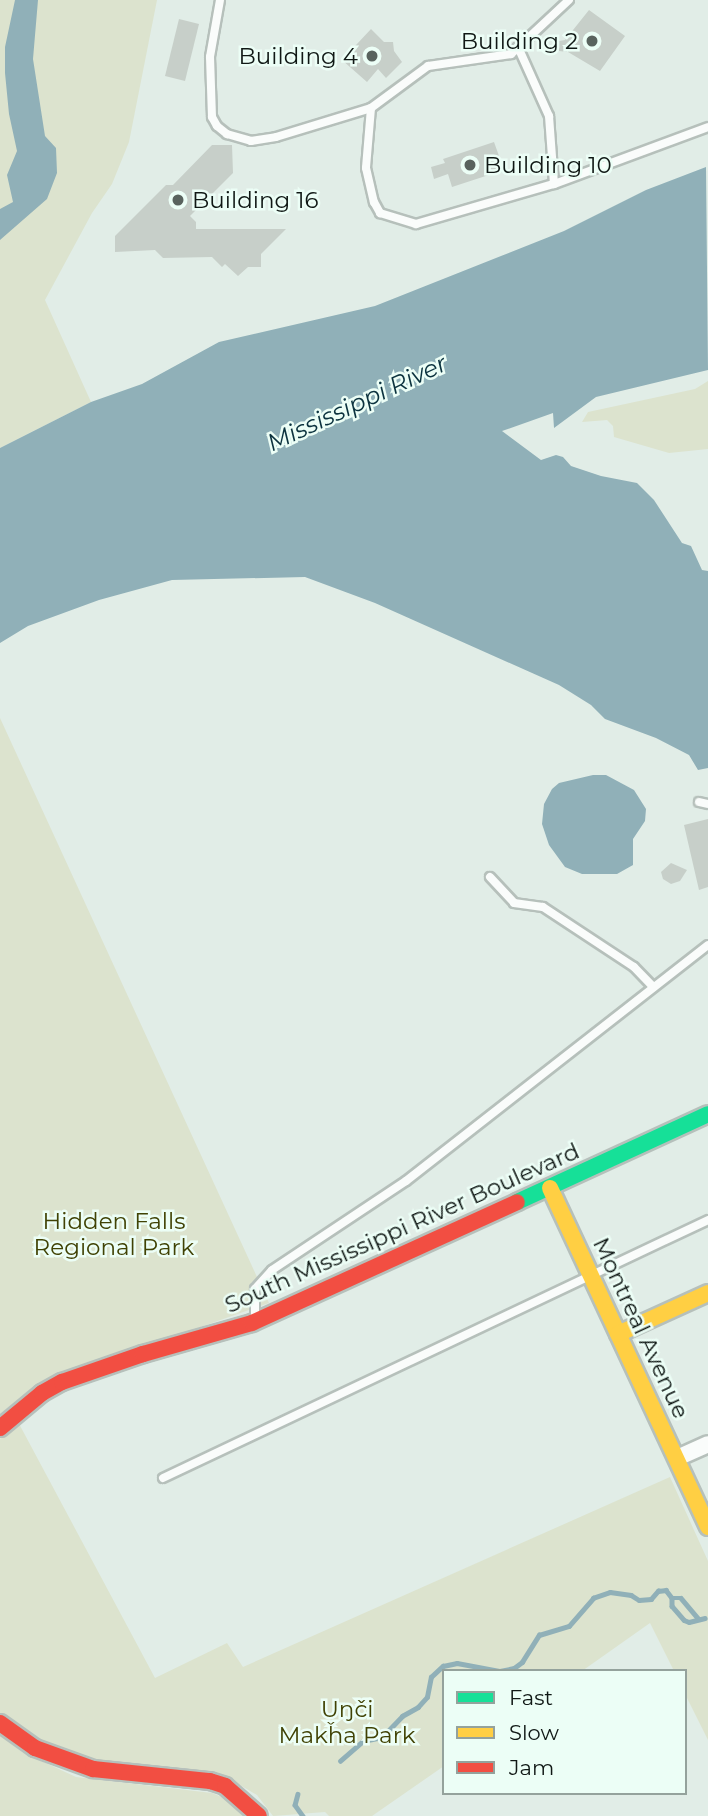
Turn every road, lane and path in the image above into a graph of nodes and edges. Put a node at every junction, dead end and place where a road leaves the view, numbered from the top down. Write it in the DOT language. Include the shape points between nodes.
graph roads {
  1 [pos="220,0"];
  2 [pos="569,0"];
  3 [pos="518,47"];
  4 [pos="371,107"];
  5 [pos="708,127"];
  6 [pos="554,184"];
  7 [pos="490,877"];
  8 [pos="708,945"];
  9 [pos="653,987"];
  10 [pos="708,1114"];
  11 [pos="550,1188"];
  12 [pos="708,1220"];
  13 [pos="590,1273"];
  14 [pos="708,1293"];
  15 [pos="256,1321"];
  16 [pos="618,1334"];
  17 [pos="0,1428"];
  18 [pos="708,1444"];
  19 [pos="677,1458"];
  20 [pos="163,1478"];
  21 [pos="708,1528"];
  22 [pos="0,1723"];
  23 [pos="259,1816"];
  1 -- 4 [label="lane" via="209,78 212,117 227,134 262,140"];
  2 -- 3 [label="lane"];
  3 -- 4 [label="lane" via="501,57 428,66"];
  3 -- 6 [label="lane" via="549,117"];
  4 -- 6 [label="lane" via="367,179 380,213 393,219 426,223"];
  5 -- 6 [label="lane"];
  7 -- 9 [label="lane" via="514,903 543,907 634,967"];
  8 -- 9 [label="lane"];
  9 -- 15 [label="lane" via="406,1181 272,1270 255,1289"];
  10 -- 11 [label="street, South Mississippi River Boulevard"];
  11 -- 13 [label="street, Montreal Avenue"];
  11 -- 15 [label="street, South Mississippi River Boulevard"];
  12 -- 13 [label="lane"];
  13 -- 16 [label="street, Montreal Avenue"];
  13 -- 20 [label="lane"];
  14 -- 16 [label="street"];
  15 -- 17 [label="street, South Mississippi River Boulevard" via="62,1382"];
  16 -- 19 [label="street, Montreal Avenue"];
  18 -- 19 [label="street"];
  19 -- 21 [label="street, Montreal Avenue"];
  22 -- 23 [label="street" via="35,1748 93,1769 225,1786"];
}
